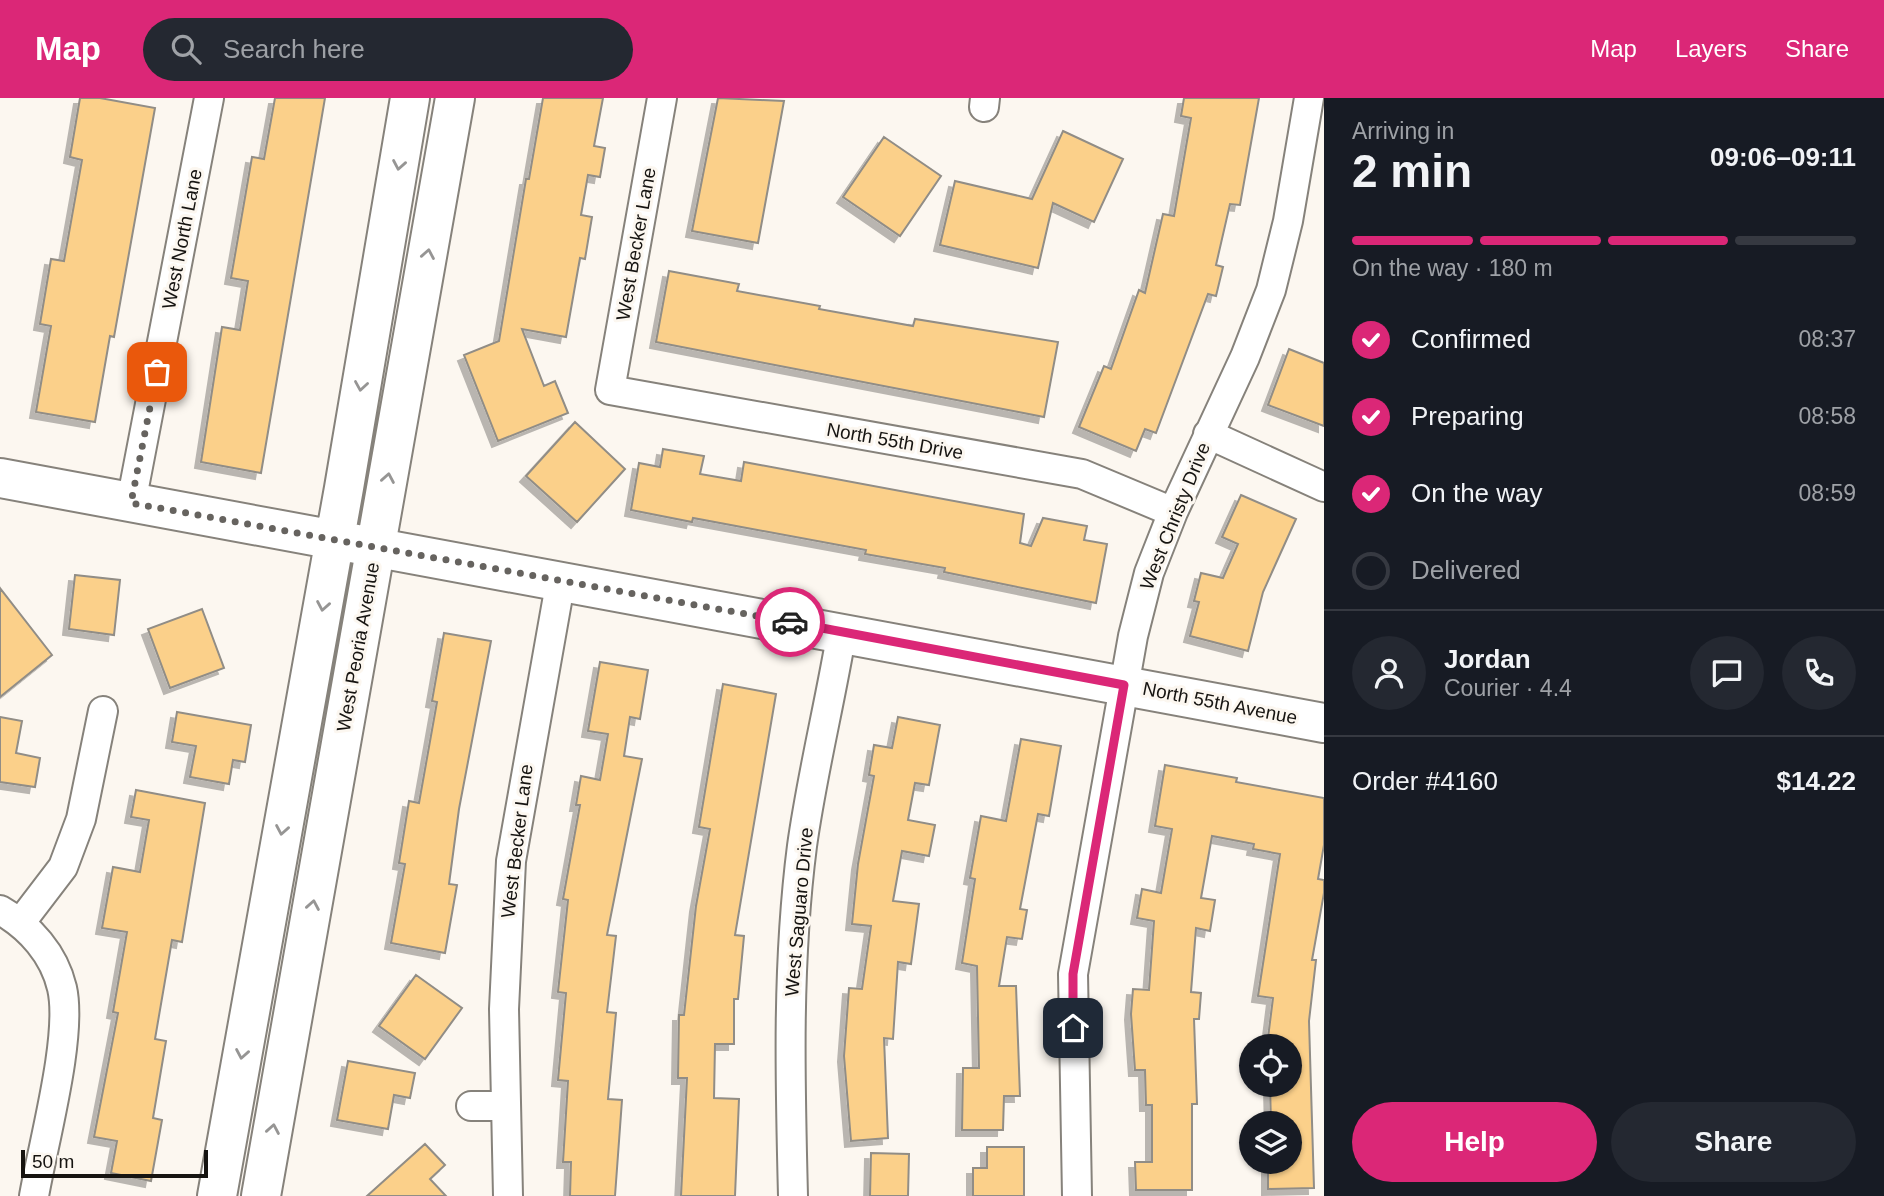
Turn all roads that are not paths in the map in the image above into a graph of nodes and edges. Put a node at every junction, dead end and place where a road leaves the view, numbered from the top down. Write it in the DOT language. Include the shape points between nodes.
graph roads {
  1 [pos="209,98"];
  2 [pos="410,98"];
  3 [pos="455,98"];
  4 [pos="662,98"];
  5 [pos="1309,98"];
  6 [pos="610,390"];
  7 [pos="1209,434"];
  8 [pos="0,478"];
  9 [pos="1324,487"];
  10 [pos="131,503"];
  11 [pos="1173,512"];
  12 [pos="335,539"];
  13 [pos="376,545"];
  14 [pos="561,579"];
  15 [pos="842,632"];
  16 [pos="1124,685"];
  17 [pos="103,711"];
  18 [pos="1324,723"];
  19 [pos="11,916"];
  20 [pos="471,1106"];
  21 [pos="505,1106"];
  22 [pos="34,1196"];
  23 [pos="217,1196"];
  24 [pos="261,1196"];
  25 [pos="508,1196"];
  26 [pos="793,1196"];
  27 [pos="1077,1196"];
  1 -- 10 [label="street, West North Lane"];
  2 -- 12 [label="main road, one-way"];
  13 -- 3 [label="main road, West Peoria Avenue, one-way"];
  4 -- 6 [label="street, West Becker Lane"];
  5 -- 7 [label="street, West Christy Drive" via="1271,290"];
  6 -- 11 [label="street, North 55th Drive" via="1082,474"];
  7 -- 9 [label="street"];
  7 -- 11 [label="street, West Christy Drive"];
  8 -- 10 [label="main road, North 55th Avenue"];
  10 -- 12 [label="main road, North 55th Avenue"];
  11 -- 16 [label="street, West Christy Drive" via="1149,573"];
  12 -- 13 [label="main road, North 55th Avenue"];
  12 -- 23 [label="main road, one-way"];
  13 -- 14 [label="main road, North 55th Avenue"];
  24 -- 13 [label="main road, West Peoria Avenue, one-way"];
  14 -- 15 [label="main road, North 55th Avenue"];
  14 -- 21 [label="street, West Becker Lane" via="511,861"];
  15 -- 16 [label="main road, North 55th Avenue"];
  15 -- 26 [label="street, West Saguaro Drive" via="803,844 792,944"];
  16 -- 18 [label="main road, North 55th Avenue"];
  16 -- 27 [label="street, West Christy Drive" via="1073,974"];
  17 -- 19 [label="street" via="81,819 62,867"];
  19 -- 22 [label="street" via="50,956 62,988 64,1026"];
  20 -- 21 [label="street"];
  21 -- 25 [label="street, West Becker Lane"];
}
